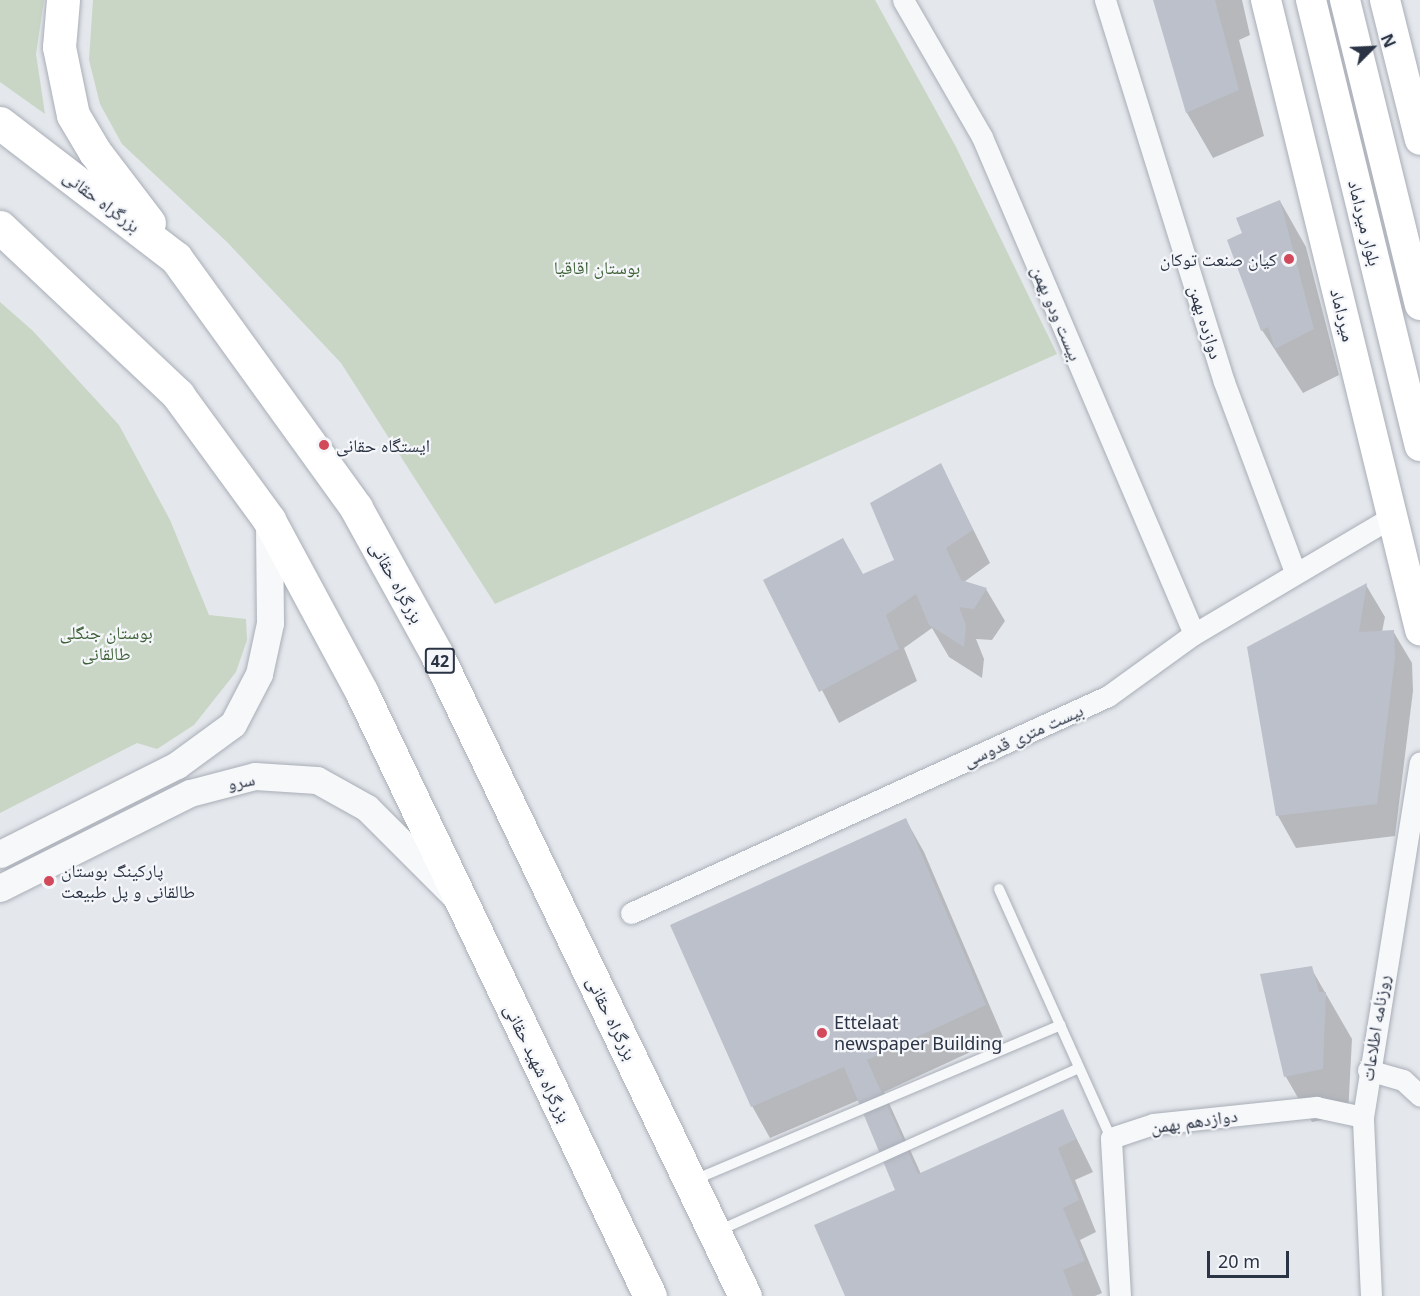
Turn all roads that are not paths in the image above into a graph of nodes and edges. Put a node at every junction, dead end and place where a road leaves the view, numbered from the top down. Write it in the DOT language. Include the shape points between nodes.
graph roads {
  1 [pos="63,0"];
  2 [pos="903,0"];
  3 [pos="1105,0"];
  4 [pos="1266,0"];
  5 [pos="1311,0"];
  6 [pos="1345,0"];
  7 [pos="1385,0"];
  8 [pos="0,123"];
  9 [pos="1420,140"];
  10 [pos="0,227"];
  11 [pos="176,258"];
  12 [pos="1420,305"];
  13 [pos="1420,446"];
  14 [pos="1392,517"];
  15 [pos="269,520"];
  16 [pos="1295,572"];
  17 [pos="1420,630"];
  18 [pos="1194,634"];
  19 [pos="1420,764"];
  20 [pos="0,854"];
  21 [pos="0,888"];
  22 [pos="999,889"];
  23 [pos="461,901"];
  24 [pos="631,913"];
  25 [pos="1061,1025"];
  26 [pos="1079,1068"];
  27 [pos="1368,1070"];
  28 [pos="1420,1095"];
  29 [pos="1363,1117"];
  30 [pos="1111,1138"];
  31 [pos="691,1182"];
  32 [pos="616,1224"];
  33 [pos="715,1233"];
  34 [pos="635,1296"];
  35 [pos="650,1296"];
  36 [pos="745,1296"];
  37 [pos="1120,1296"];
  38 [pos="1371,1296"];
  1 -- 11 [label="highway" via="59,47 73,115 94,152"];
  2 -- 18 [label="street, بیست ودو بهمن" via="982,137"];
  3 -- 16 [label="street, دوازده بهمن" via="1224,382"];
  4 -- 14 [label="main road, میرداماد"];
  5 -- 13 [label="main road, بلوار میرداماد"];
  6 -- 12 [label="main road, بلوار میرداماد"];
  7 -- 9 [label="main road"];
  8 -- 11 [label="highway, بزرگراه حقانی / 42"];
  10 -- 15 [label="highway" via="178,395"];
  11 -- 31 [label="highway, بزرگراه حقانی / 42" via="356,508 437,655"];
  14 -- 16 [label="street, بیست متری قدوسی"];
  14 -- 17 [label="main road, میرداماد"];
  15 -- 20 [label="street" via="270,623 259,674 233,724 177,765"];
  15 -- 23 [label="highway" via="362,693"];
  16 -- 18 [label="street, بیست متری قدوسی"];
  18 -- 24 [label="street, بیست متری قدوسی" via="1108,696"];
  19 -- 27 [label="street, روزنامه اطلاعات"];
  21 -- 23 [label="street, سرو" via="190,793 255,776 317,780 367,808"];
  22 -- 25 [label="lane"];
  23 -- 32 [label="highway, بزرگراه شهید حقانی"];
  25 -- 26 [label="lane"];
  25 -- 31 [label="lane"];
  26 -- 30 [label="lane"];
  26 -- 33 [label="lane"];
  27 -- 28 [label="street" via="1403,1080"];
  27 -- 29 [label="street, روزنامه اطلاعات"];
  29 -- 30 [label="street, دوازدهم بهمن" via="1316,1107 1153,1124"];
  29 -- 38 [label="street, روزنامه اطلاعات"];
  30 -- 37 [label="street"];
  31 -- 33 [label="highway, بزرگراه حقانی / 42"];
  32 -- 34 [label="lane"];
  32 -- 35 [label="highway"];
  33 -- 36 [label="highway, بزرگراه حقانی / 42"];
}
